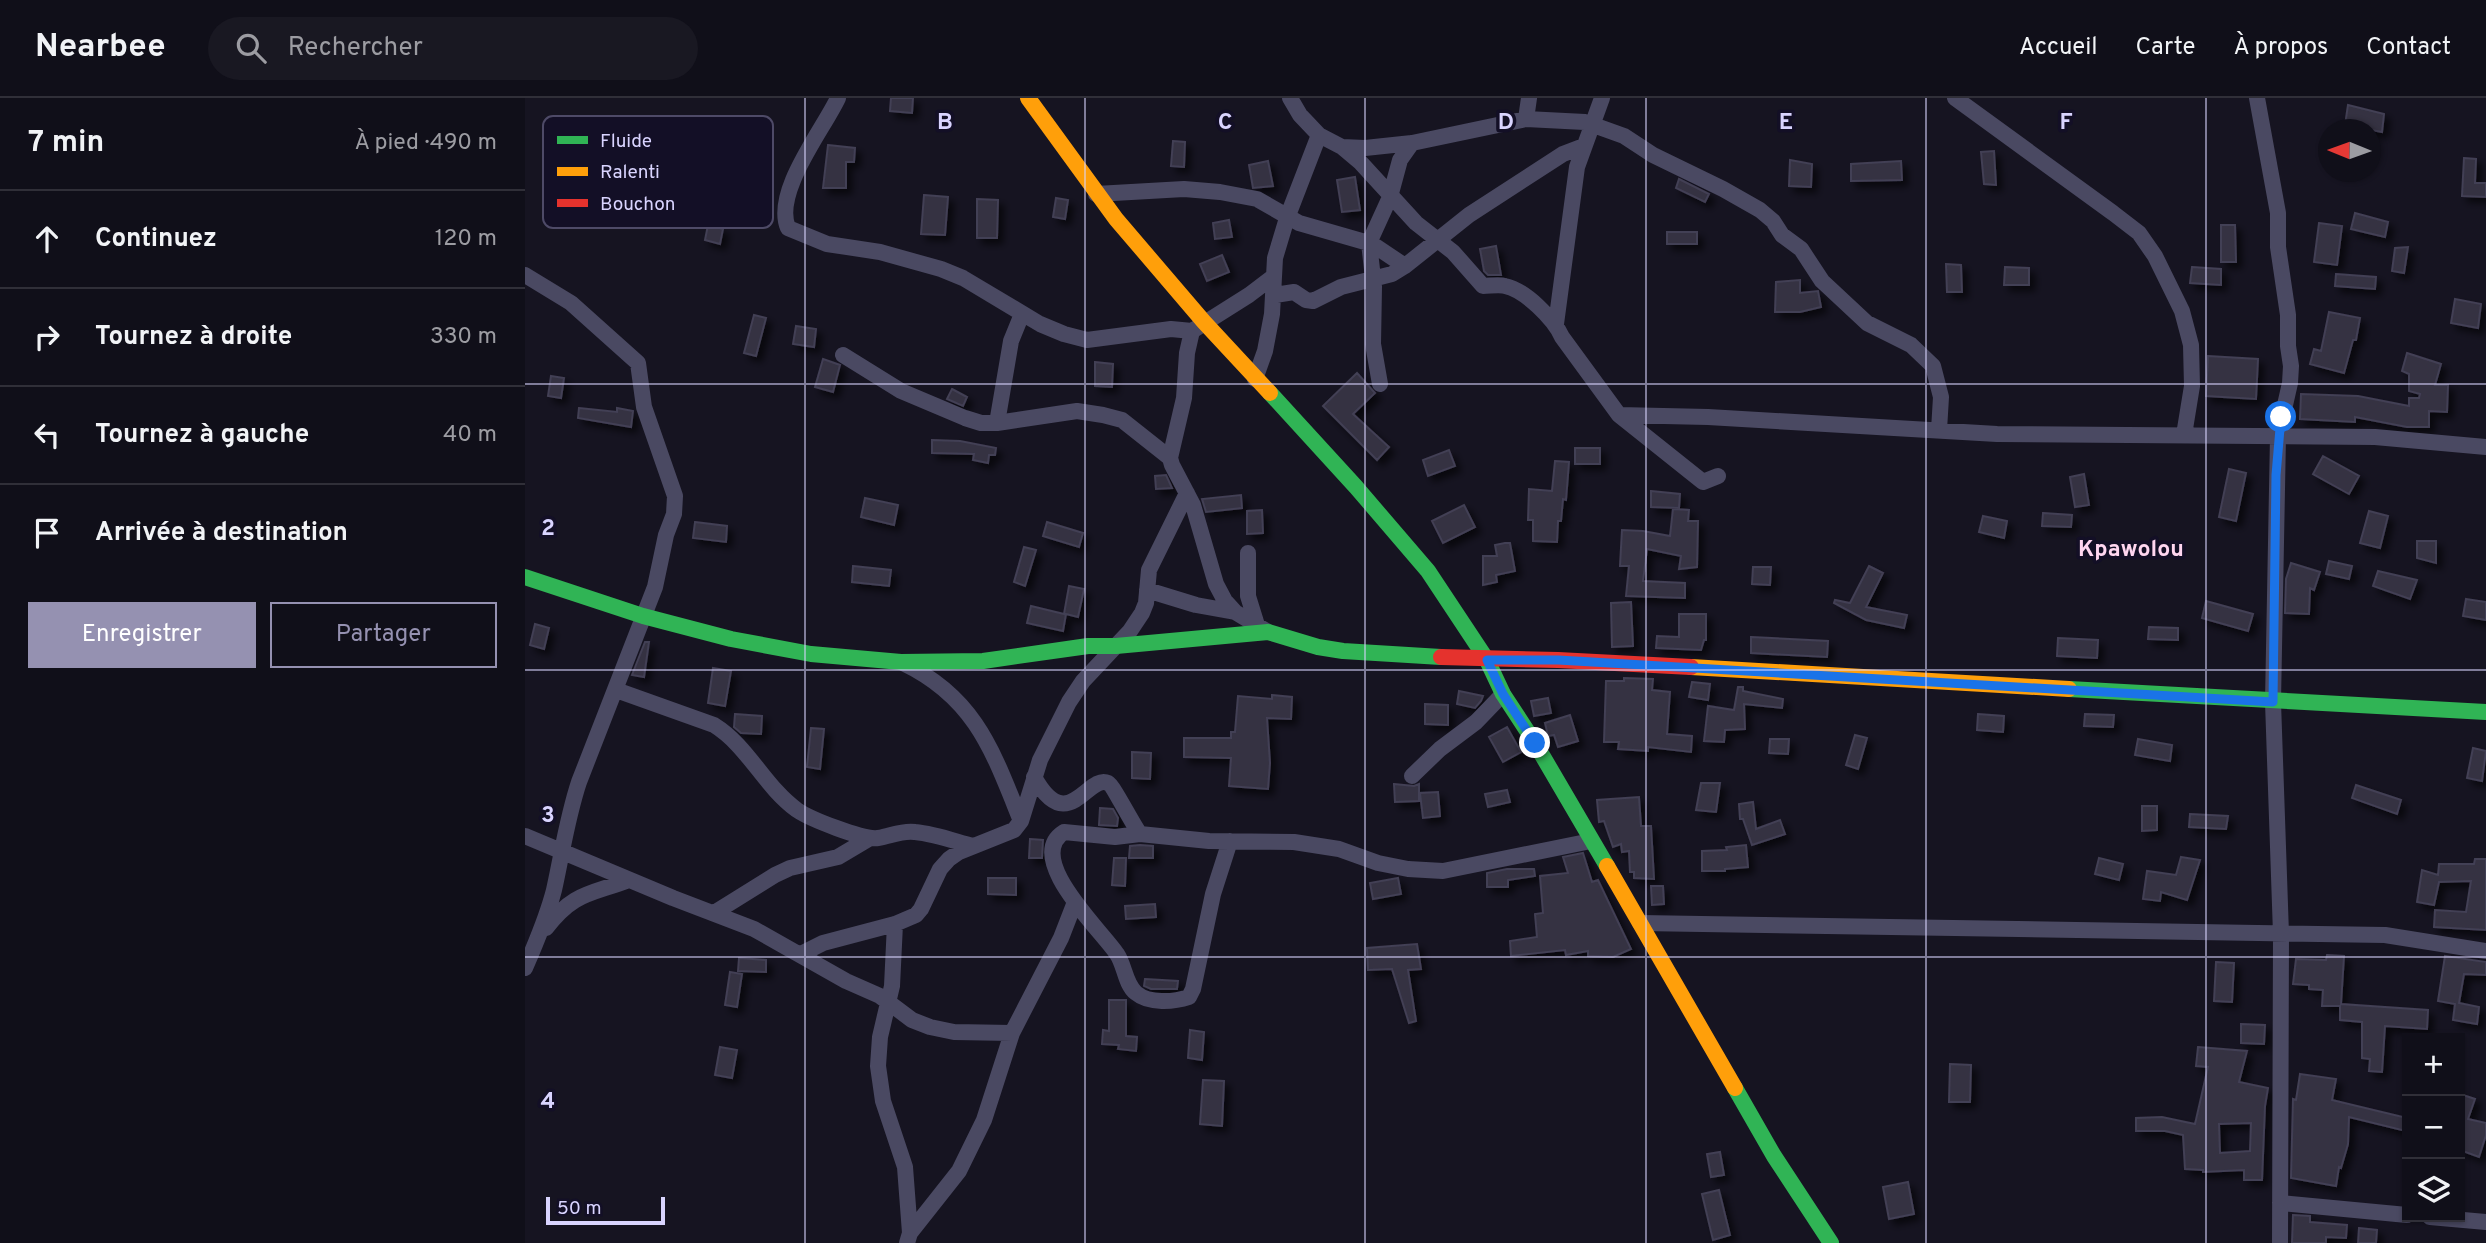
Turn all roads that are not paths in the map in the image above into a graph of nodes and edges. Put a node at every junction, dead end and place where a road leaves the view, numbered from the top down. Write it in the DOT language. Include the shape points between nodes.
graph roads {
  1 [pos="838,98"];
  2 [pos="1290,98"];
  3 [pos="1306,98"];
  4 [pos="1529,98"];
  5 [pos="1602,98"];
  6 [pos="1955,98"];
  7 [pos="2255,101"];
  8 [pos="1035,102"];
  9 [pos="1300,115"];
  10 [pos="1526,119"];
  11 [pos="1593,125"];
  12 [pos="1319,135"];
  13 [pos="1412,143"];
  14 [pos="1584,146"];
  15 [pos="1342,147"];
  16 [pos="1096,194"];
  17 [pos="1390,197"];
  18 [pos="1287,218"];
  19 [pos="1439,240"];
  20 [pos="1369,243"];
  21 [pos="1405,266"];
  22 [pos="525,275"];
  23 [pos="1274,276"];
  24 [pos="1373,279"];
  25 [pos="1275,295"];
  26 [pos="1022,314"];
  27 [pos="1556,324"];
  28 [pos="1198,327"];
  29 [pos="843,355"];
  30 [pos="1255,379"];
  31 [pos="1381,384"];
  32 [pos="1619,415"];
  33 [pos="997,423"];
  34 [pos="1939,430"];
  35 [pos="2184,435"];
  36 [pos="2278,436"];
  37 [pos="2486,447"];
  38 [pos="1170,457"];
  39 [pos="1718,476"];
  40 [pos="1187,493"];
  41 [pos="1248,553"];
  42 [pos="525,577"];
  43 [pos="1147,590"];
  44 [pos="1235,612"];
  45 [pos="642,616"];
  46 [pos="1263,629"];
  47 [pos="1116,646"];
  48 [pos="1487,660"];
  49 [pos="901,662"];
  50 [pos="616,690"];
  51 [pos="1503,694"];
  52 [pos="2273,702"];
  53 [pos="2486,712"];
  54 [pos="1412,776"];
  55 [pos="1034,777"];
  56 [pos="1021,821"];
  57 [pos="1140,834"];
  58 [pos="525,836"];
  59 [pos="870,838"];
  60 [pos="1230,841"];
  61 [pos="1591,841"];
  62 [pos="973,846"];
  63 [pos="562,851"];
  64 [pos="629,880"];
  65 [pos="1075,902"];
  66 [pos="714,913"];
  67 [pos="1640,923"];
  68 [pos="895,924"];
  69 [pos="2281,934"];
  70 [pos="538,938"];
  71 [pos="2486,951"];
  72 [pos="801,954"];
  73 [pos="525,968"];
  74 [pos="888,1001"];
  75 [pos="1012,1033"];
  76 [pos="2280,1203"];
  77 [pos="2402,1215"];
  78 [pos="2465,1220"];
  79 [pos="2486,1222"];
  80 [pos="909,1238"];
  81 [pos="1831,1243"];
  82 [pos="2280,1243"];
  1 -- 26 [label="street" via="796,171 788,197 788,228 827,244 880,252 941,269"];
  2 -- 9 [label="street"];
  3 -- 9 [label="street"];
  4 -- 10 [label="street"];
  5 -- 11 [label="street"];
  6 -- 35 [label="street" via="2139,233 2155,256 2182,311 2191,345 2192,386"];
  7 -- 36 [label="street" via="2278,213 2288,315 2290,383"];
  8 -- 16 [label="street"];
  9 -- 12 [label="street"];
  10 -- 11 [label="street"];
  10 -- 13 [label="street"];
  11 -- 14 [label="street"];
  11 -- 34 [label="street" via="1624,136 1773,221 1782,235 1801,249 1822,281 1867,323 1911,345 1933,366 1941,397"];
  12 -- 15 [label="street"];
  12 -- 18 [label="street"];
  13 -- 15 [label="street"];
  13 -- 17 [label="street" via="1400,160"];
  14 -- 19 [label="street" via="1563,154 1485,204"];
  14 -- 27 [label="street" via="1569,213"];
  15 -- 17 [label="street"];
  16 -- 18 [label="street" via="1213,191 1257,199"];
  16 -- 28 [label="street"];
  17 -- 19 [label="street"];
  17 -- 20 [label="street"];
  18 -- 20 [label="street"];
  18 -- 23 [label="street"];
  19 -- 21 [label="street"];
  19 -- 27 [label="street" via="1483,286 1503,285 1520,291"];
  20 -- 21 [label="street"];
  20 -- 24 [label="street"];
  21 -- 24 [label="street"];
  22 -- 45 [label="street" via="571,303 638,363 644,407 675,496 655,587"];
  23 -- 25 [label="street"];
  23 -- 28 [label="street"];
  24 -- 25 [label="street" via="1309,301 1294,292"];
  24 -- 31 [label="street" via="1373,344"];
  25 -- 30 [label="street"];
  26 -- 28 [label="street" via="1087,340"];
  26 -- 33 [label="street" via="1011,341"];
  27 -- 32 [label="street"];
  28 -- 30 [label="street"];
  28 -- 38 [label="street" via="1187,353 1183,406"];
  29 -- 33 [label="street" via="901,391 965,418"];
  30 -- 48 [label="street" via="1429,571"];
  32 -- 34 [label="street"];
  32 -- 39 [label="street" via="1703,482"];
  33 -- 38 [label="street" via="1077,411 1096,413 1122,420"];
  34 -- 35 [label="street"];
  35 -- 36 [label="street"];
  36 -- 37 [label="street" via="2419,439"];
  36 -- 52 [label="street"];
  38 -- 40 [label="street"];
  40 -- 43 [label="street" via="1149,570"];
  40 -- 44 [label="street" via="1216,584"];
  41 -- 46 [label="street" via="1248,596"];
  42 -- 45 [label="street"];
  43 -- 44 [label="street"];
  43 -- 47 [label="street" via="1142,613"];
  44 -- 46 [label="street"];
  45 -- 49 [label="street" via="811,654"];
  45 -- 50 [label="street"];
  46 -- 47 [label="street" via="1227,637"];
  46 -- 48 [label="street" via="1343,651"];
  47 -- 49 [label="street" via="983,662"];
  47 -- 55 [label="street" via="1069,702"];
  48 -- 51 [label="street"];
  48 -- 52 [label="street" via="1558,660"];
  49 -- 56 [label="street" via="939,684 976,722"];
  50 -- 59 [label="street" via="714,725 737,743 798,811"];
  50 -- 63 [label="street" via="579,782"];
  51 -- 54 [label="street"];
  51 -- 61 [label="street"];
  52 -- 53 [label="street"];
  52 -- 69 [label="street"];
  55 -- 56 [label="street"];
  55 -- 57 [label="street" via="1044,795 1059,802 1080,799 1101,781 1109,783"];
  56 -- 62 [label="street" via="1014,830"];
  57 -- 60 [label="street"];
  57 -- 65 [label="street" via="1058,835 1054,866"];
  58 -- 63 [label="street"];
  59 -- 62 [label="street" via="914,831"];
  59 -- 66 [label="street" via="838,857 782,871"];
  60 -- 61 [label="street" via="1294,842 1339,849 1408,869 1443,871"];
  60 -- 65 [label="street" via="1189,997 1161,1000 1136,993 1117,954"];
  61 -- 67 [label="street"];
  62 -- 68 [label="street" via="940,869 916,915"];
  63 -- 64 [label="street"];
  63 -- 70 [label="street"];
  64 -- 66 [label="street"];
  64 -- 70 [label="street" via="579,897 559,912"];
  65 -- 75 [label="street"];
  66 -- 72 [label="street"];
  67 -- 69 [label="street"];
  67 -- 81 [label="street" via="1774,1156"];
  68 -- 72 [label="street" via="823,943"];
  68 -- 74 [label="street"];
  69 -- 71 [label="street" via="2385,935"];
  69 -- 76 [label="street"];
  70 -- 73 [label="street"];
  72 -- 74 [label="street"];
  74 -- 75 [label="street" via="912,1020 930,1027"];
  74 -- 80 [label="street" via="880,1037 879,1082 905,1167"];
  75 -- 80 [label="street" via="984,1120 959,1171"];
  76 -- 77 [label="street"];
  76 -- 82 [label="street"];
  78 -- 79 [label="street"];
}
